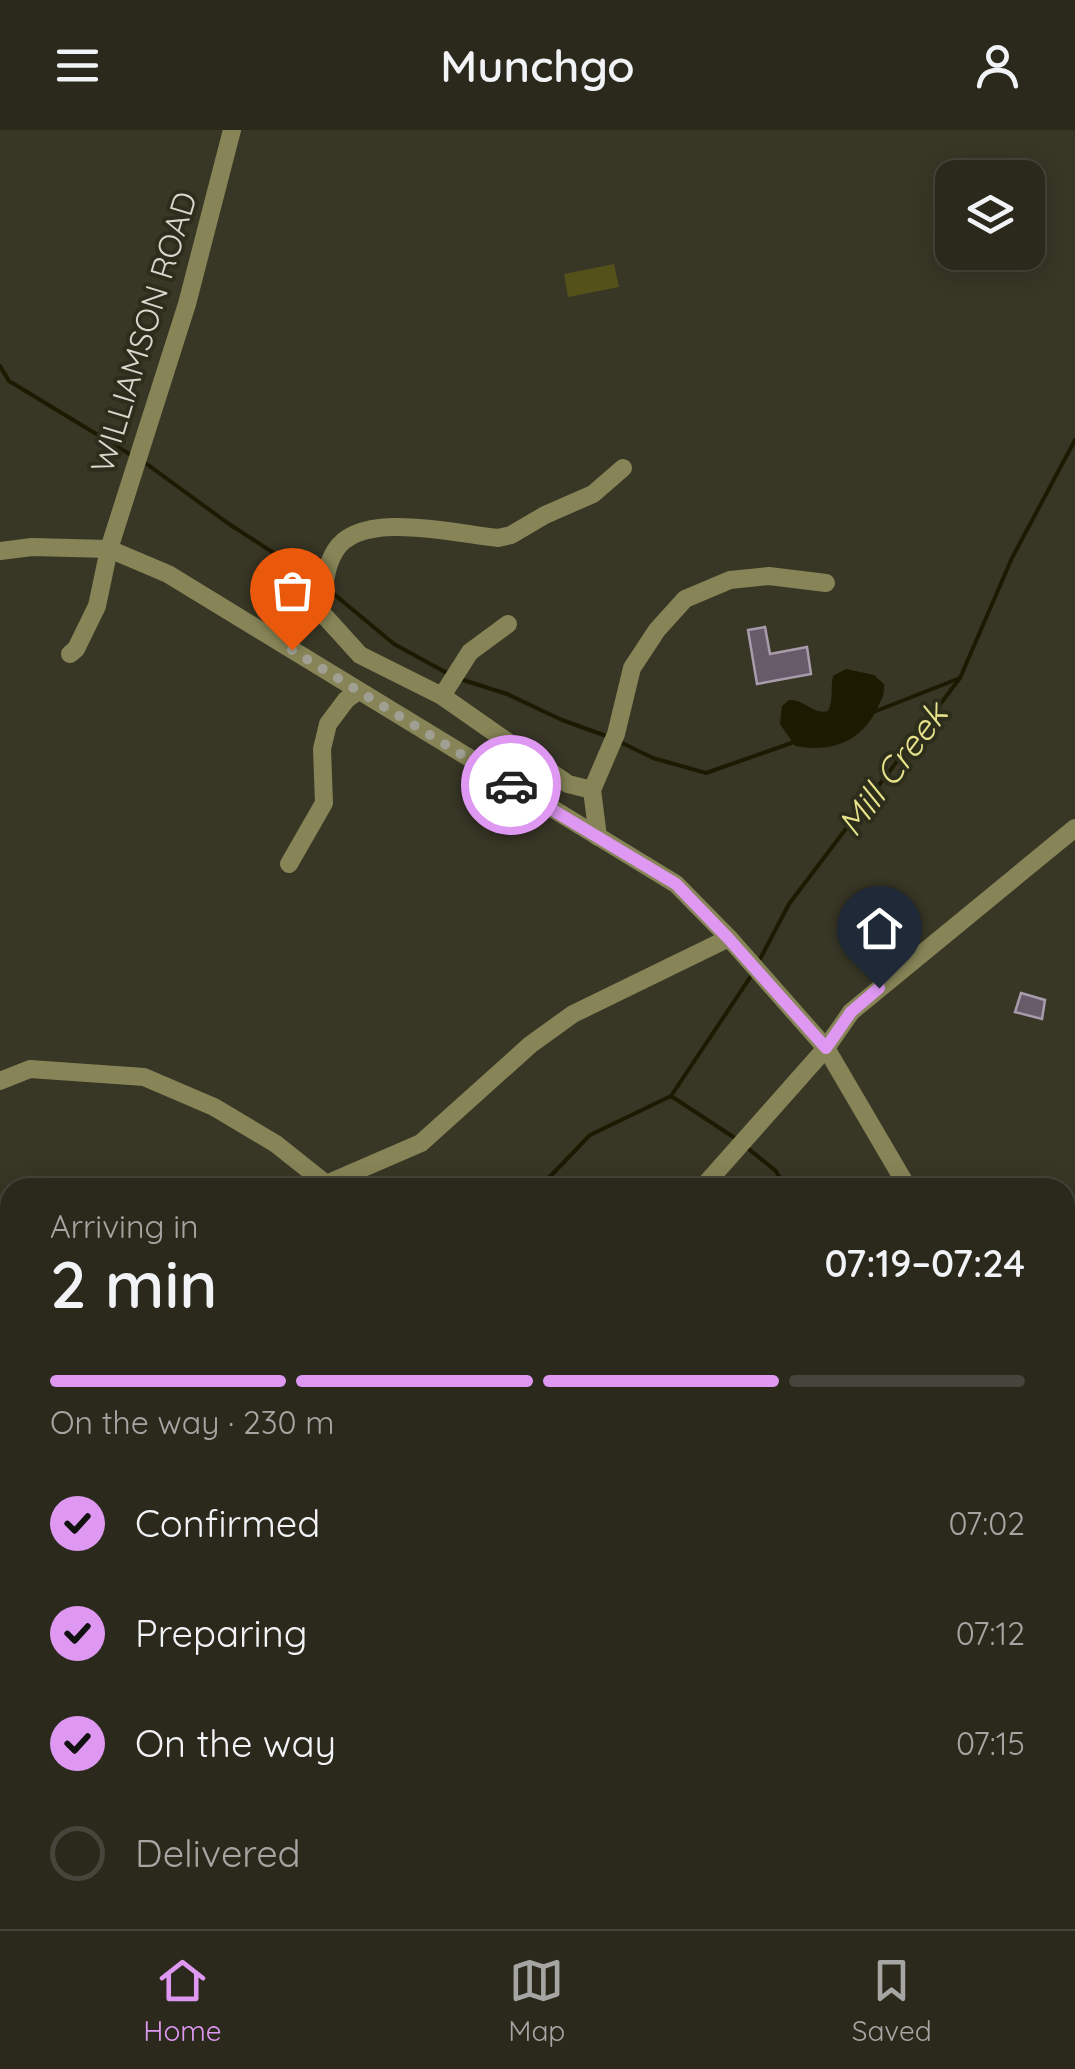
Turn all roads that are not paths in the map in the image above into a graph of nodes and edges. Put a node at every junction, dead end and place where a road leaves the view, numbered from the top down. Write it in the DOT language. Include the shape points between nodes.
graph roads {
  1 [pos="232,130"];
  2 [pos="623,468"];
  3 [pos="109,549"];
  4 [pos="0,551"];
  5 [pos="826,583"];
  6 [pos="508,624"];
  7 [pos="70,654"];
  8 [pos="446,691"];
  9 [pos="358,692"];
  10 [pos="592,790"];
  11 [pos="1075,828"];
  12 [pos="598,837"];
  13 [pos="289,864"];
  14 [pos="728,938"];
  15 [pos="826,1048"];
  16 [pos="0,1081"];
  17 [pos="313,1178"];
  18 [pos="337,1178"];
  19 [pos="711,1178"];
  20 [pos="902,1178"];
  1 -- 3 [label="street, WILLIAMSON ROAD" via="186,307"];
  2 -- 8 [label="street" via="593,494 511,535 408,527 361,532 336,549 321,612 360,654"];
  3 -- 4 [label="street"];
  3 -- 7 [label="street, WILLIAMSON ROAD" via="97,606"];
  3 -- 9 [label="street" via="168,574 237,624"];
  5 -- 10 [label="street" via="768,576 730,580 684,599 632,668 616,734"];
  6 -- 8 [label="street" via="470,652"];
  8 -- 10 [label="street" via="568,784"];
  9 -- 12 [label="street"];
  9 -- 13 [label="street" via="328,724 324,803"];
  10 -- 12 [label="street"];
  11 -- 15 [label="street" via="851,1012"];
  12 -- 14 [label="street" via="676,884"];
  14 -- 15 [label="street"];
  14 -- 18 [label="street" via="572,1014 421,1142"];
  15 -- 19 [label="street"];
  15 -- 20 [label="street"];
  16 -- 17 [label="street" via="30,1069 144,1078 214,1107 276,1144"];
}
